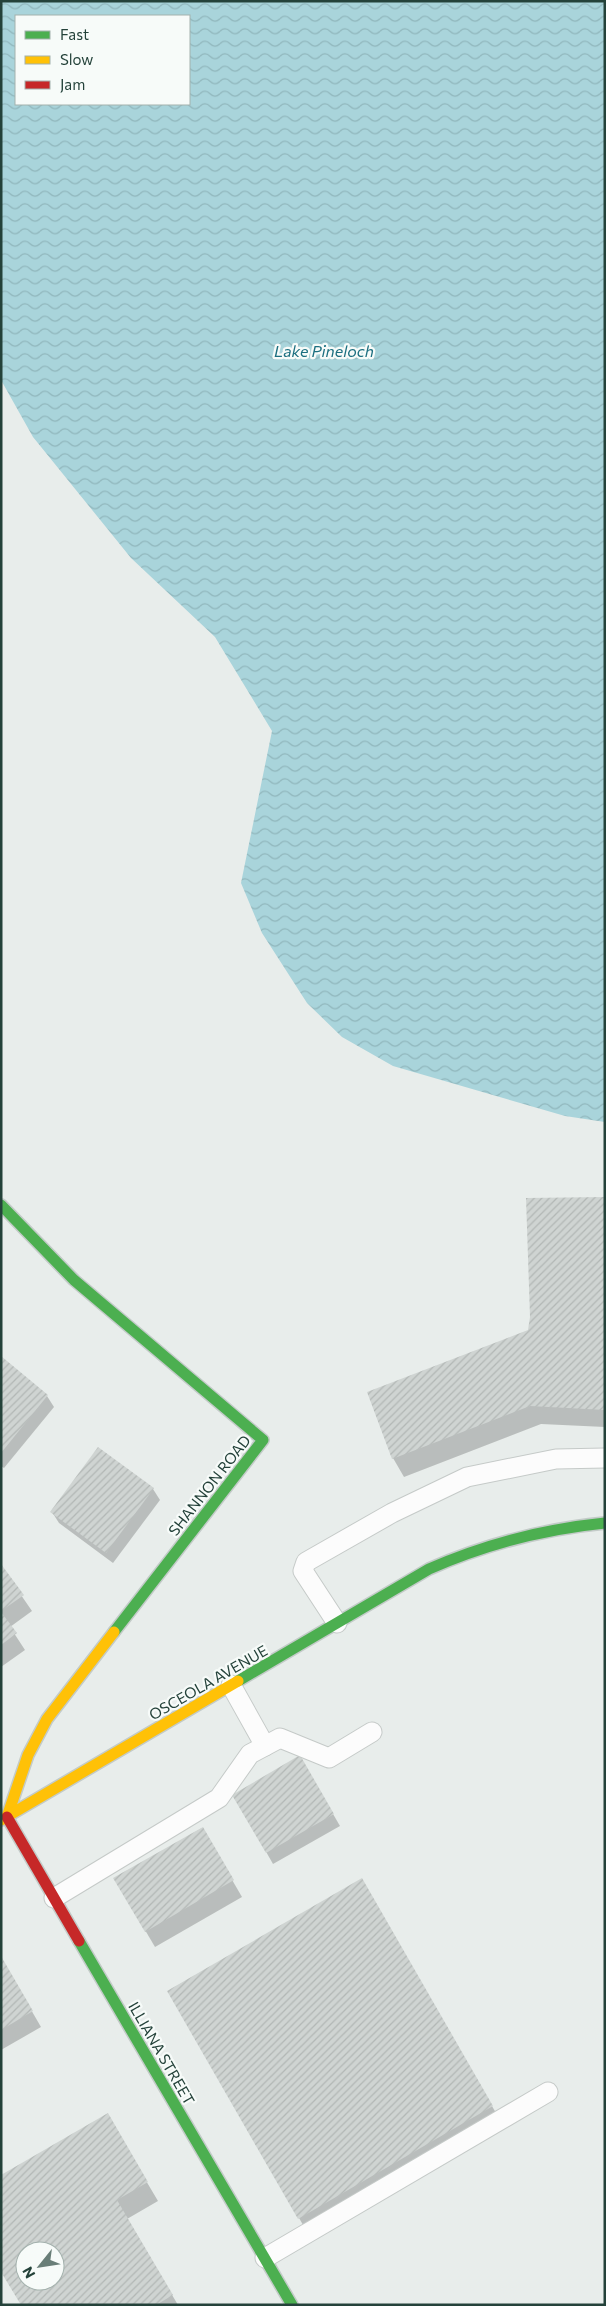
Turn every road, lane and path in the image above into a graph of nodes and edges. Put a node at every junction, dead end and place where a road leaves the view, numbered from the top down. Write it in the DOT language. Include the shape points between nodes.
graph roads {
  1 [pos="1,1205"];
  2 [pos="605,1458"];
  3 [pos="605,1523"];
  4 [pos="337,1623"];
  5 [pos="231,1685"];
  6 [pos="372,1732"];
  7 [pos="265,1746"];
  8 [pos="4,1818"];
  9 [pos="54,1898"];
  10 [pos="548,2092"];
  11 [pos="265,2258"];
  12 [pos="292,2305"];
  1 -- 8 [label="street, SHANNON ROAD" via="74,1280 263,1440 48,1719 28,1755"];
  2 -- 4 [label="lane" via="556,1459 467,1478 392,1514 306,1562 303,1571"];
  3 -- 4 [label="street, OSCEOLA AVENUE" via="537,1532 452,1558"];
  4 -- 5 [label="street, OSCEOLA AVENUE"];
  5 -- 7 [label="lane"];
  5 -- 8 [label="street, OSCEOLA AVENUE"];
  6 -- 7 [label="lane" via="329,1758 280,1738"];
  7 -- 9 [label="lane" via="250,1754 219,1798"];
  8 -- 9 [label="street, ILLIANA STREET"];
  9 -- 11 [label="street, ILLIANA STREET"];
  10 -- 11 [label="lane"];
  11 -- 12 [label="street, ILLIANA STREET"];
}
